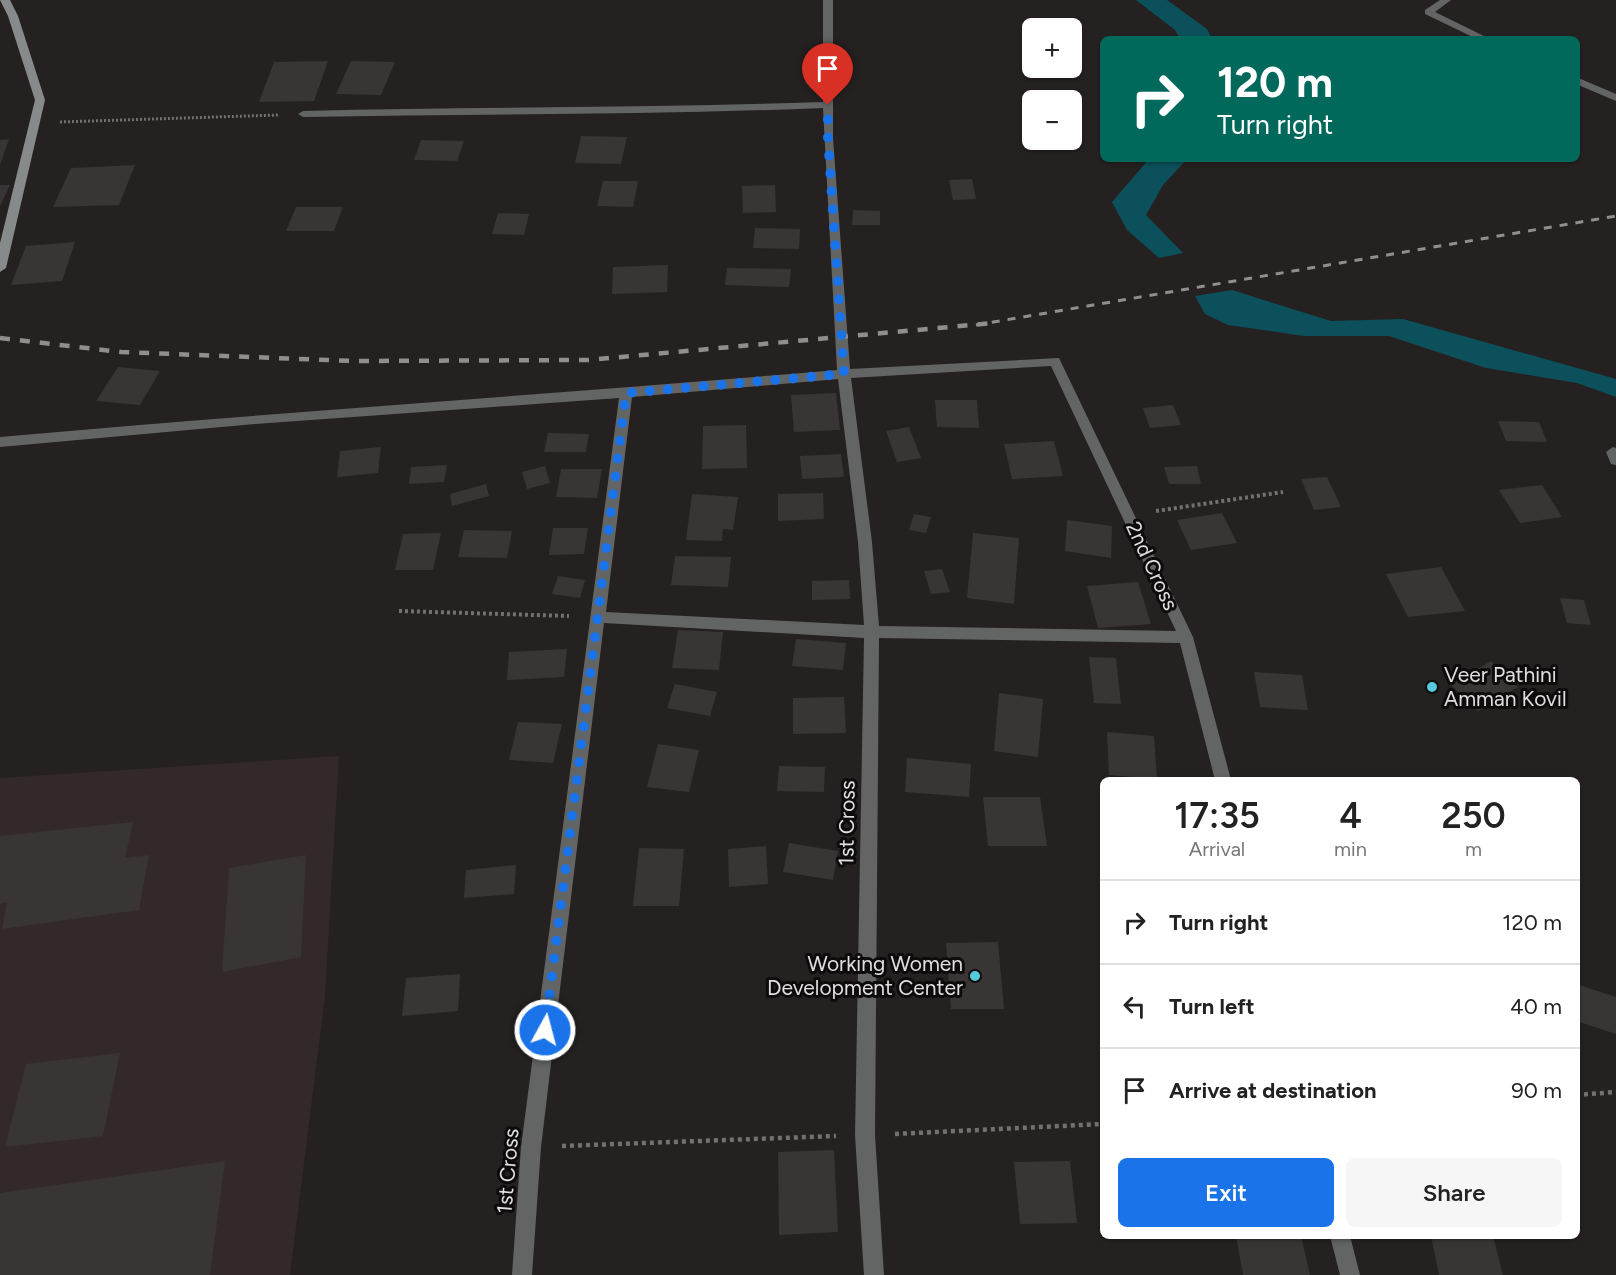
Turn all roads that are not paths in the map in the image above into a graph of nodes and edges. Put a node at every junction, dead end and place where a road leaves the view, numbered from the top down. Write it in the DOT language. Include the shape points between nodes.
graph roads {
  1 [pos="5,0"];
  2 [pos="828,0"];
  3 [pos="1446,0"];
  4 [pos="1479,36"];
  5 [pos="1580,82"];
  6 [pos="1616,98"];
  7 [pos="828,105"];
  8 [pos="303,114"];
  9 [pos="0,268"];
  10 [pos="844,374"];
  11 [pos="626,393"];
  12 [pos="0,442"];
  13 [pos="596,617"];
  14 [pos="872,632"];
  15 [pos="1186,637"];
  16 [pos="1222,777"];
  17 [pos="1341,1239"];
  18 [pos="522,1275"];
  19 [pos="874,1275"];
  20 [pos="1350,1275"];
  1 -- 9 [label="main road" via="40,100"];
  2 -- 7 [label="street, 1st Cross"];
  3 -- 4 [label="street" via="1428,12"];
  5 -- 6 [label="street"];
  7 -- 8 [label="street" via="662,111"];
  7 -- 10 [label="street, 1st Cross"];
  10 -- 11 [label="street"];
  10 -- 14 [label="street, 1st Cross"];
  10 -- 15 [label="street, 2nd Cross" via="1055,361"];
  11 -- 12 [label="street" via="255,419"];
  11 -- 13 [label="street, 1st Cross"];
  13 -- 14 [label="street"];
  13 -- 18 [label="street, 1st Cross" via="531,1147"];
  14 -- 15 [label="street"];
  14 -- 19 [label="street, 1st Cross" via="865,1135"];
  15 -- 16 [label="street, 2nd Cross"];
  17 -- 20 [label="street"];
}
